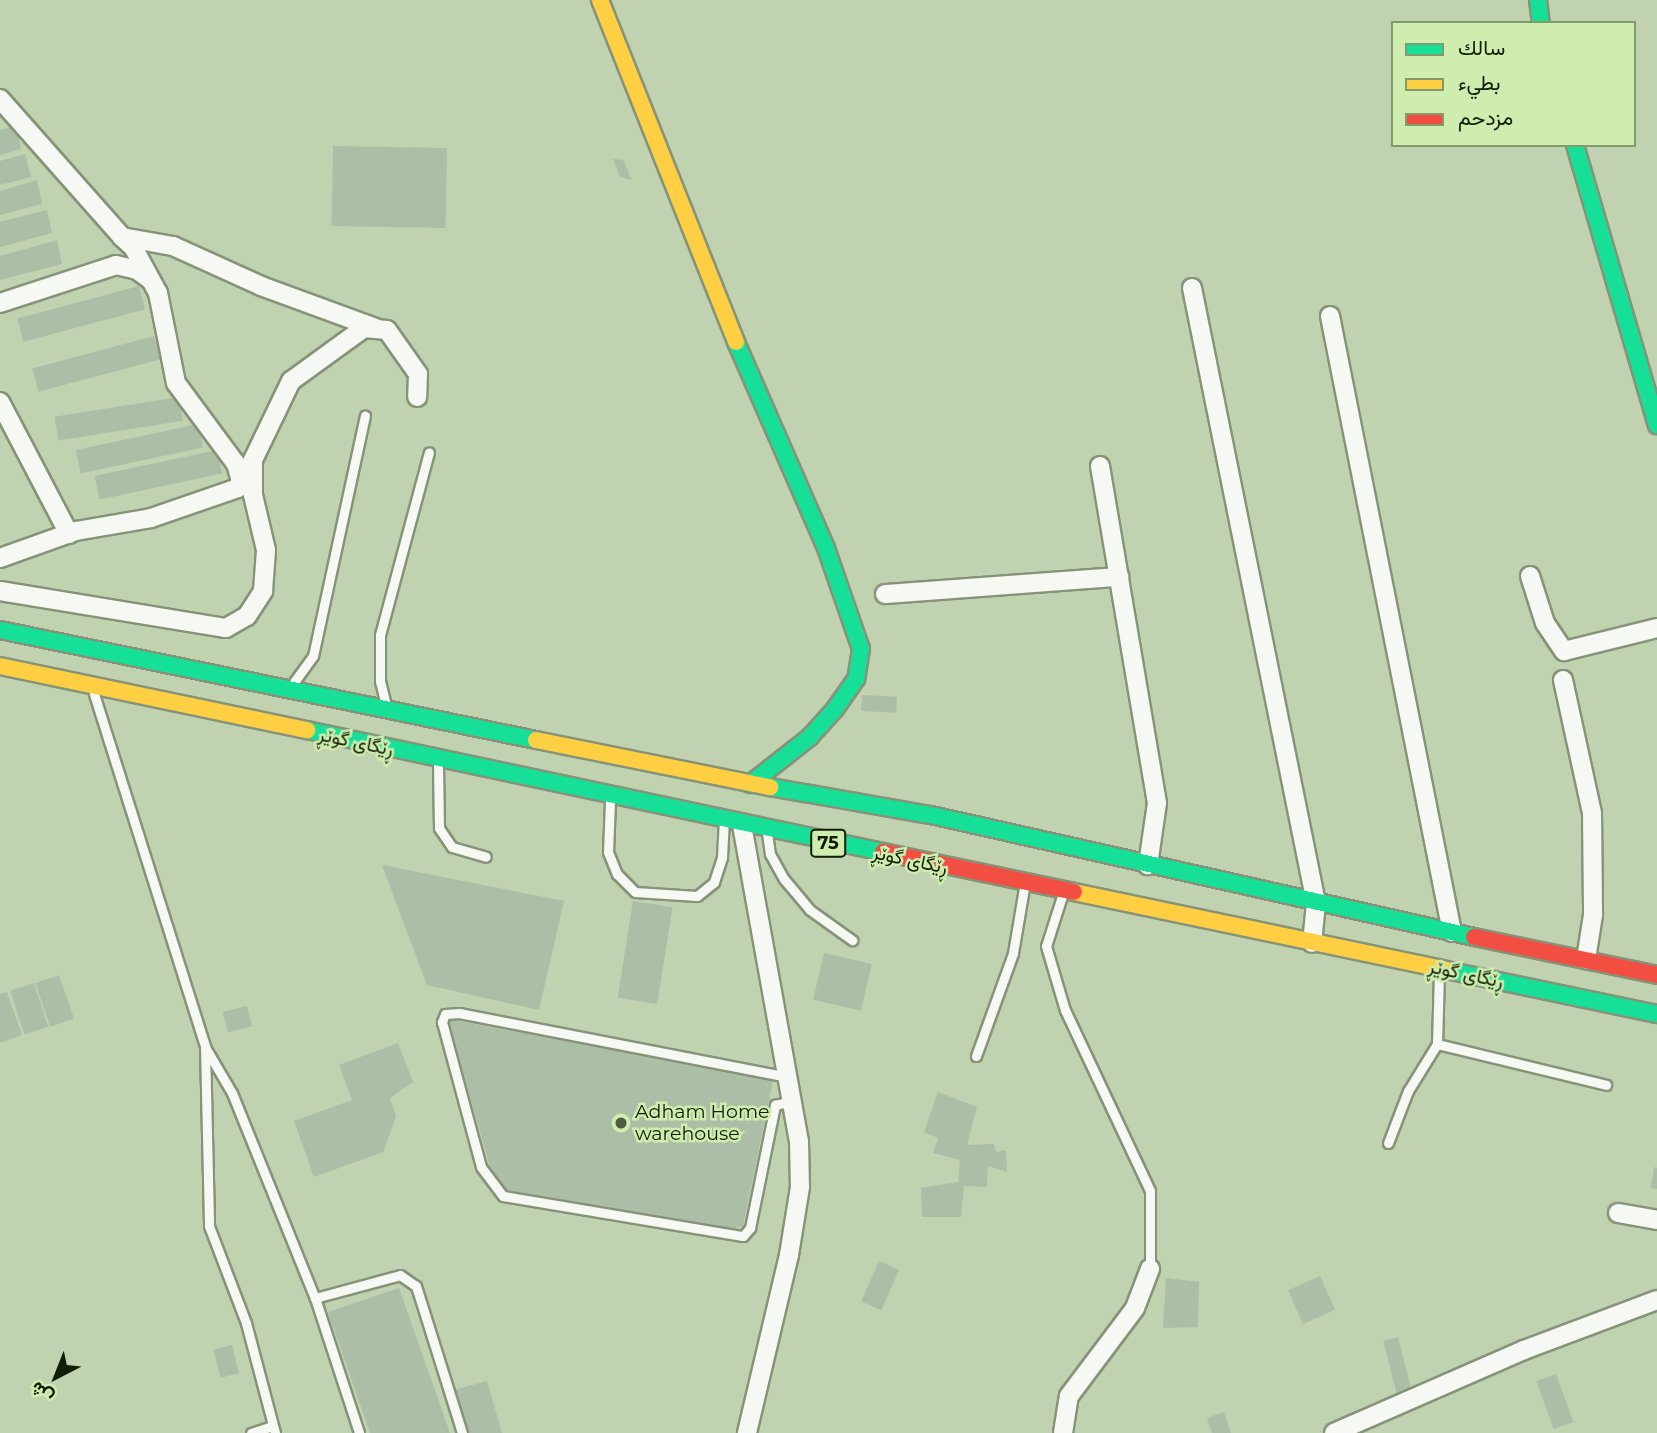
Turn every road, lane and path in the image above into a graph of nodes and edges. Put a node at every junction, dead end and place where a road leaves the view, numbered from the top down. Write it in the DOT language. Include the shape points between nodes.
graph roads {
  1 [pos="600,0"];
  2 [pos="1538,0"];
  3 [pos="1541,21"];
  4 [pos="0,99"];
  5 [pos="1576,147"];
  6 [pos="122,237"];
  7 [pos="151,280"];
  8 [pos="1192,288"];
  9 [pos="0,303"];
  10 [pos="1330,316"];
  11 [pos="379,330"];
  12 [pos="417,397"];
  13 [pos="0,402"];
  14 [pos="365,416"];
  15 [pos="1657,425"];
  16 [pos="429,452"];
  17 [pos="1100,466"];
  18 [pos="69,534"];
  19 [pos="0,558"];
  20 [pos="1530,576"];
  21 [pos="1119,577"];
  22 [pos="0,591"];
  23 [pos="885,594"];
  24 [pos="1657,628"];
  25 [pos="0,630"];
  26 [pos="0,666"];
  27 [pos="1563,680"];
  28 [pos="92,686"];
  29 [pos="288,689"];
  30 [pos="387,709"];
  31 [pos="438,760"];
  32 [pos="750,784"];
  33 [pos="610,797"];
  34 [pos="733,823"];
  35 [pos="767,830"];
  36 [pos="486,857"];
  37 [pos="1148,865"];
  38 [pos="1025,883"];
  39 [pos="1063,891"];
  40 [pos="1316,903"];
  41 [pos="1452,932"];
  42 [pos="852,940"];
  43 [pos="1312,943"];
  44 [pos="1586,960"];
  45 [pos="1439,969"];
  46 [pos="1657,975"];
  47 [pos="1657,1014"];
  48 [pos="1437,1044"];
  49 [pos="205,1046"];
  50 [pos="976,1056"];
  51 [pos="788,1077"];
  52 [pos="1606,1086"];
  53 [pos="792,1101"];
  54 [pos="1388,1143"];
  55 [pos="1618,1213"];
  56 [pos="1657,1220"];
  57 [pos="1150,1269"];
  58 [pos="315,1298"];
  59 [pos="1657,1300"];
  60 [pos="274,1429"];
  61 [pos="251,1433"];
  62 [pos="359,1433"];
  63 [pos="463,1433"];
  64 [pos="747,1433"];
  65 [pos="1063,1433"];
  66 [pos="1334,1433"];
  1 -- 32 [label="main road" via="724,315 826,548 861,649 856,679 835,709 810,737"];
  2 -- 3 [label="main road"];
  4 -- 6 [label="street"];
  5 -- 15 [label="main road"];
  6 -- 7 [label="street" via="133,247"];
  6 -- 11 [label="street" via="173,246 261,286"];
  7 -- 9 [label="street" via="137,270 116,265"];
  7 -- 18 [label="street" via="158,293 176,383 236,464 241,481 238,488 151,518"];
  8 -- 40 [label="street"];
  10 -- 41 [label="street"];
  11 -- 12 [label="street" via="387,330 418,374"];
  11 -- 22 [label="street" via="364,328 335,346 291,381 276,404 253,460 253,495 262,522 267,571 263,591 247,616 214,630"];
  13 -- 18 [label="street"];
  14 -- 29 [label="lane" via="313,656"];
  16 -- 30 [label="lane" via="380,635 380,681"];
  17 -- 21 [label="street"];
  18 -- 19 [label="street"];
  20 -- 24 [label="street" via="1545,623 1564,651"];
  21 -- 23 [label="street"];
  21 -- 37 [label="street" via="1157,803"];
  25 -- 29 [label="main road, ڕێگای گوێڕ / 75"];
  26 -- 28 [label="main road, ڕێگای گوێڕ / 75"];
  27 -- 44 [label="street" via="1592,813 1593,915"];
  28 -- 31 [label="main road, ڕێگای گوێڕ / 75"];
  28 -- 49 [label="lane"];
  29 -- 30 [label="main road, ڕێگای گوێڕ / 75"];
  30 -- 32 [label="main road, ڕێگای گوێڕ / 75"];
  31 -- 33 [label="main road, ڕێگای گوێڕ / 75"];
  31 -- 36 [label="lane" via="439,828 452,847"];
  32 -- 37 [label="main road, ڕێگای گوێڕ / 75" via="931,815"];
  33 -- 34 [label="main road, ڕێگای گوێڕ / 75"];
  33 -- 34 [label="lane" via="608,852 617,874 635,892 697,896 714,882"];
  34 -- 35 [label="main road, ڕێگای گوێڕ / 75"];
  34 -- 51 [label="street"];
  35 -- 38 [label="main road, ڕێگای گوێڕ / 75"];
  35 -- 42 [label="lane" via="770,853 784,878 810,910"];
  37 -- 40 [label="main road, ڕێگای گوێڕ / 75"];
  38 -- 39 [label="main road, ڕێگای گوێڕ / 75"];
  38 -- 50 [label="lane" via="1013,953"];
  39 -- 43 [label="main road, ڕێگای گوێڕ / 75"];
  39 -- 57 [label="lane" via="1046,946 1065,1010 1150,1191"];
  40 -- 41 [label="main road, ڕێگای گوێڕ / 75"];
  40 -- 43 [label="street"];
  41 -- 44 [label="main road, ڕێگای گوێڕ / 75"];
  43 -- 45 [label="main road, ڕێگای گوێڕ / 75"];
  44 -- 46 [label="main road, ڕێگای گوێڕ / 75"];
  45 -- 47 [label="main road, ڕێگای گوێڕ / 75"];
  45 -- 48 [label="lane"];
  48 -- 52 [label="lane"];
  48 -- 54 [label="lane" via="1408,1091"];
  49 -- 58 [label="lane" via="232,1093"];
  49 -- 60 [label="lane" via="209,1226 246,1323"];
  51 -- 53 [label="street"];
  51 -- 53 [label="lane" via="460,1013 445,1014 442,1022 481,1167 503,1196 743,1236 750,1228 775,1105"];
  53 -- 64 [label="street" via="799,1141 797,1216"];
  55 -- 56 [label="street"];
  57 -- 65 [label="street" via="1135,1308 1069,1396"];
  58 -- 62 [label="lane"];
  58 -- 63 [label="lane" via="400,1275 416,1286"];
  59 -- 66 [label="street" via="1524,1350"];
  60 -- 61 [label="lane"];
}
